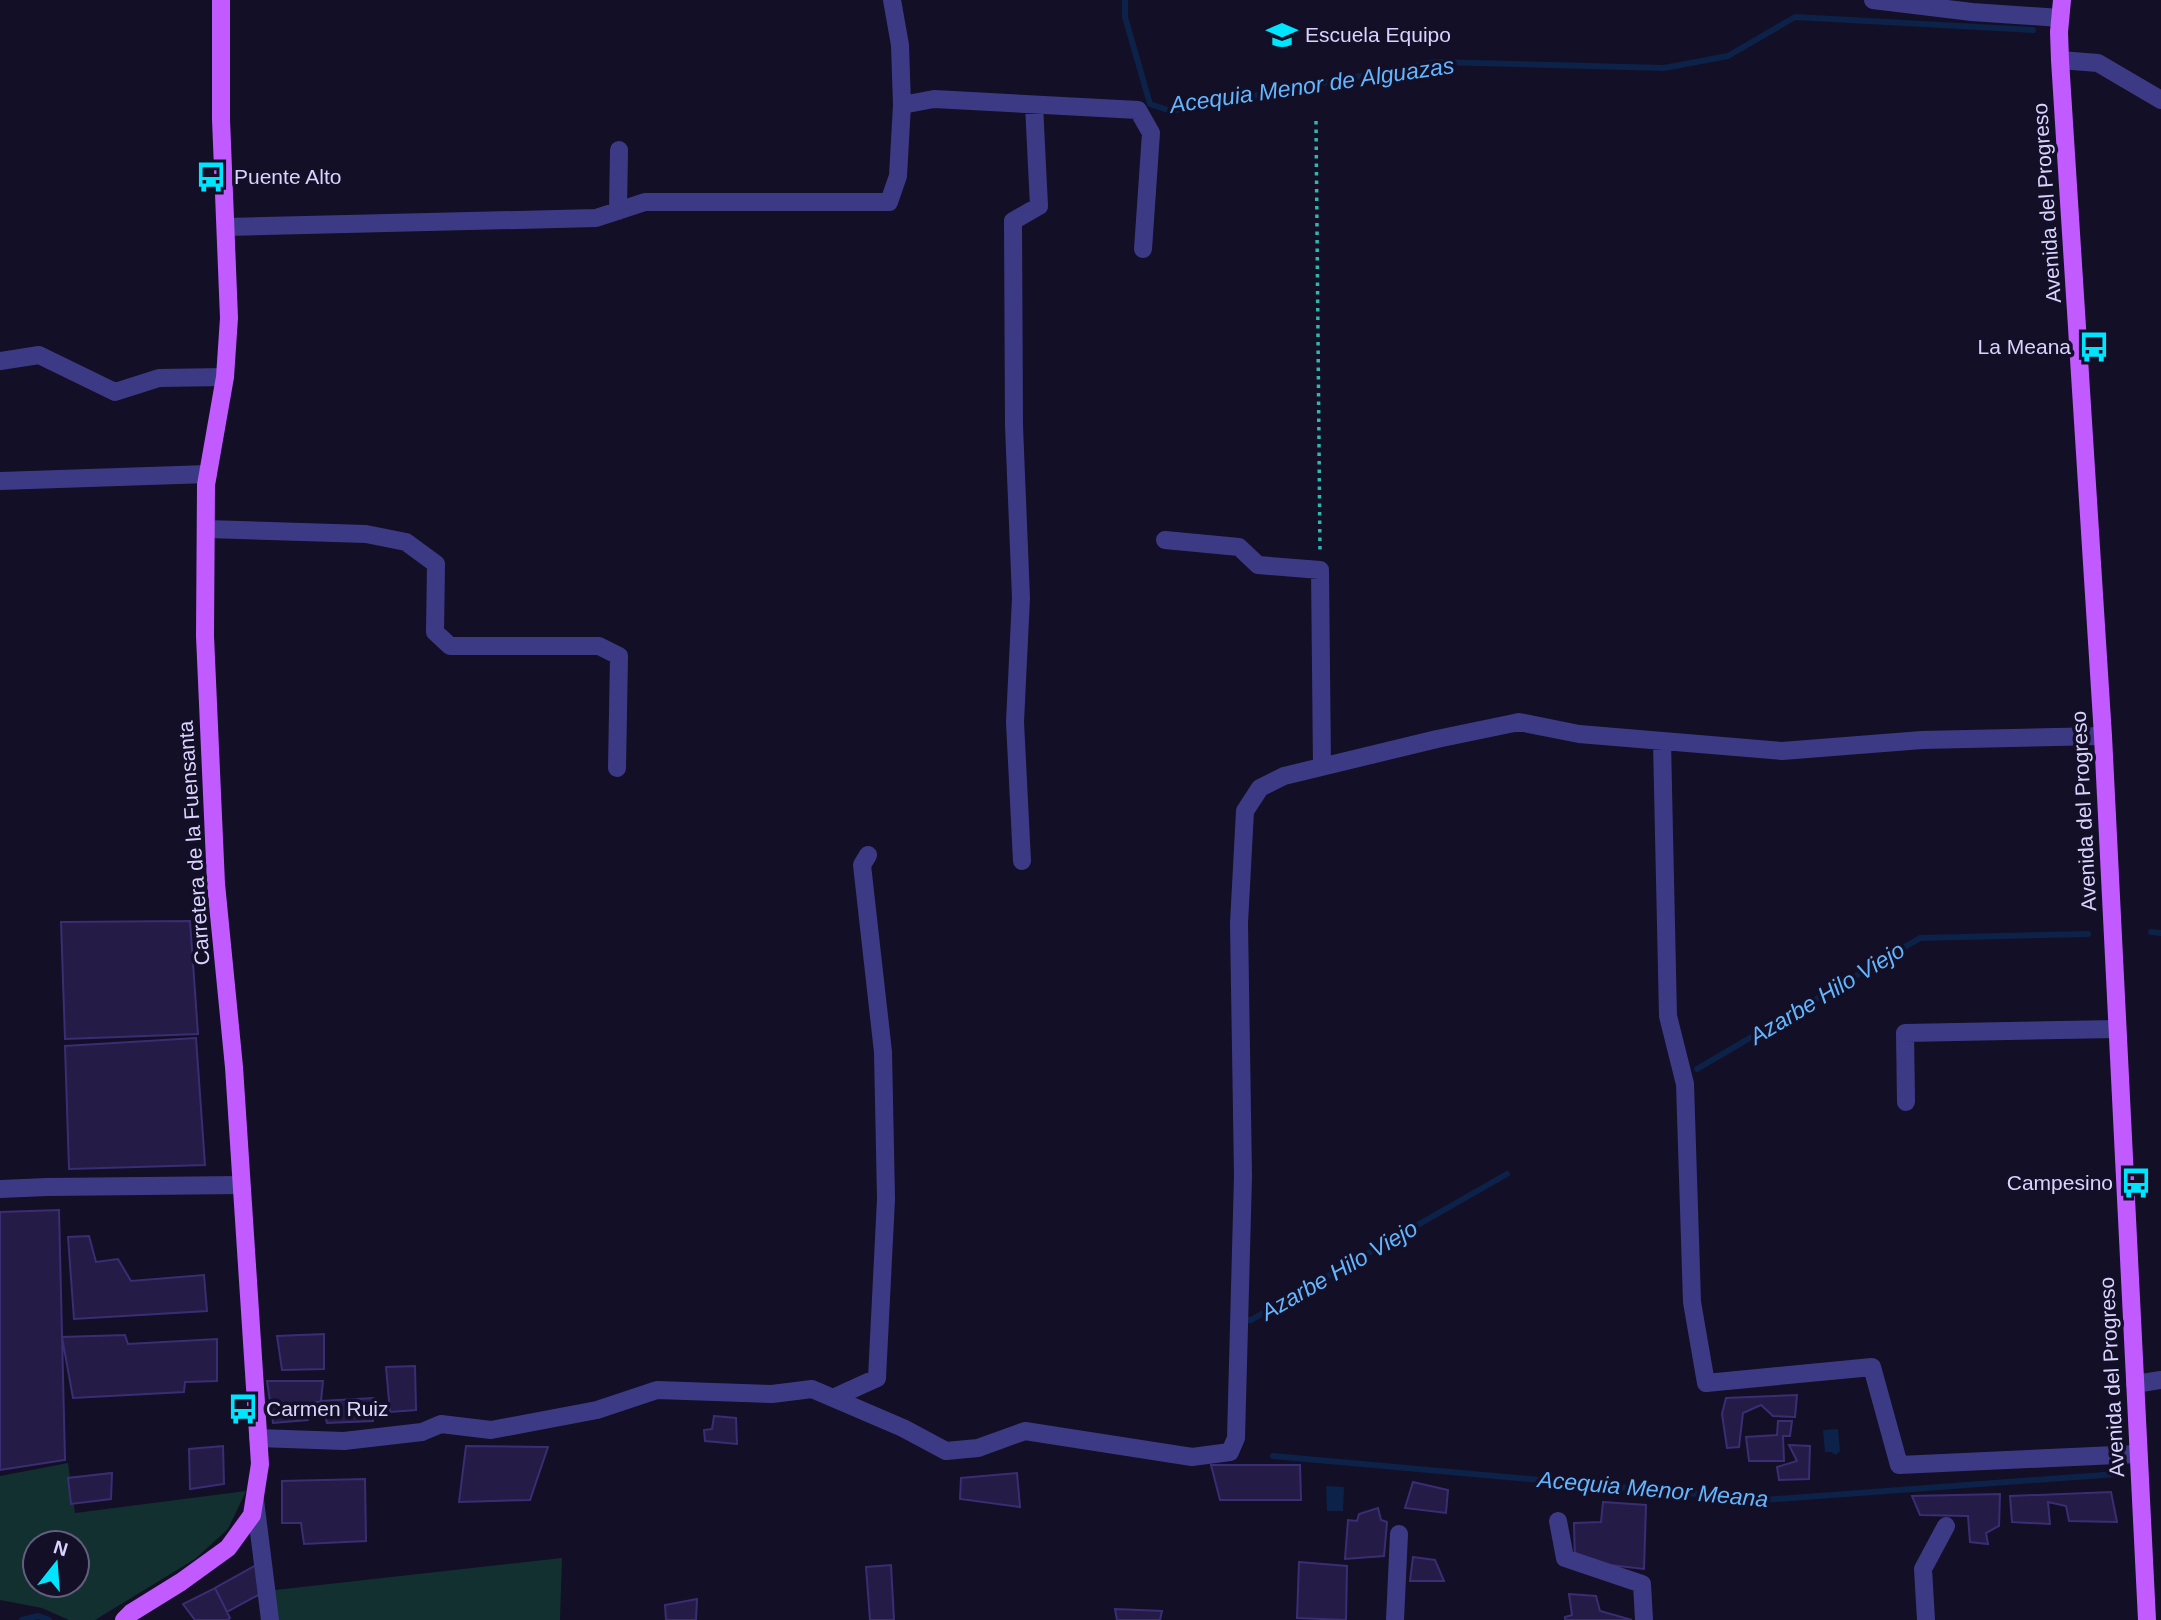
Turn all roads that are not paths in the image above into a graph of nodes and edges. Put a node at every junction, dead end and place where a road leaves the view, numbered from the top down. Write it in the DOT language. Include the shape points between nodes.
graph roads {
  1 [pos="222,0"];
  2 [pos="892,0"];
  3 [pos="1873,0"];
  4 [pos="2061,9"];
  5 [pos="2060,60"];
  6 [pos="2161,100"];
  7 [pos="902,105"];
  8 [pos="1034,105"];
  9 [pos="619,150"];
  10 [pos="618,211"];
  11 [pos="226,227"];
  12 [pos="1143,248"];
  13 [pos="0,361"];
  14 [pos="225,377"];
  15 [pos="208,474"];
  16 [pos="0,481"];
  17 [pos="206,529"];
  18 [pos="1165,540"];
  19 [pos="2103,736"];
  20 [pos="1662,742"];
  21 [pos="1322,767"];
  22 [pos="617,768"];
  23 [pos="868,855"];
  24 [pos="1022,861"];
  25 [pos="2117,1029"];
  26 [pos="1906,1102"];
  27 [pos="241,1185"];
  28 [pos="0,1189"];
  29 [pos="2161,1380"];
  30 [pos="2135,1384"];
  31 [pos="832,1398"];
  32 [pos="258,1438"];
  33 [pos="2138,1454"];
  34 [pos="255,1497"];
  35 [pos="1558,1521"];
  36 [pos="1946,1526"];
  37 [pos="1399,1534"];
  38 [pos="130,1618"];
  39 [pos="270,1620"];
  40 [pos="1395,1620"];
  41 [pos="1644,1620"];
  42 [pos="1926,1620"];
  43 [pos="2147,1620"];
  1 -- 11 [label="main road, Carretera de la Fuensanta"];
  2 -- 7 [label="street" via="900,45"];
  3 -- 4 [label="street" via="1972,12"];
  4 -- 5 [label="main road, Avenida del Progreso"];
  5 -- 6 [label="street" via="2098,63"];
  5 -- 19 [label="main road, Avenida del Progreso"];
  7 -- 8 [label="street" via="934,99"];
  7 -- 10 [label="street" via="898,176 889,202 645,202"];
  8 -- 12 [label="street" via="1138,110 1151,134"];
  8 -- 24 [label="street" via="1040,206 1013,221 1021,597 1015,722"];
  9 -- 10 [label="street"];
  10 -- 11 [label="street" via="596,218"];
  11 -- 14 [label="main road, Carretera de la Fuensanta" via="229,318"];
  13 -- 14 [label="street" via="39,355 115,392 159,377"];
  14 -- 15 [label="main road, Carretera de la Fuensanta"];
  15 -- 16 [label="street"];
  15 -- 17 [label="main road, Carretera de la Fuensanta"];
  17 -- 22 [label="street" via="366,534 406,542 436,564 435,632 450,646 599,646 619,656"];
  17 -- 27 [label="main road, Carretera de la Fuensanta" via="205,636 216,884"];
  18 -- 21 [label="street" via="1239,547 1258,565 1320,570"];
  19 -- 20 [label="street" via="1922,740 1782,751"];
  19 -- 25 [label="main road, Avenida del Progreso"];
  20 -- 21 [label="street" via="1519,722"];
  20 -- 33 [label="street" via="1668,1016 1685,1084 1692,1302 1706,1383 1872,1367 1899,1465"];
  21 -- 31 [label="street" via="1284,776 1260,788 1245,811 1239,923 1243,1176 1236,1438 1230,1452 1192,1457 1025,1431 978,1448 946,1451"];
  23 -- 31 [label="street" via="862,865 883,1052 886,1199 877,1378"];
  25 -- 26 [label="street" via="1905,1032"];
  25 -- 30 [label="main road, Avenida del Progreso"];
  27 -- 28 [label="street"];
  27 -- 32 [label="main road, Carretera de la Fuensanta"];
  29 -- 30 [label="street"];
  30 -- 33 [label="main road, Avenida del Progreso"];
  31 -- 32 [label="street" via="812,1389 772,1394 657,1390 597,1410 491,1430 441,1424 422,1432 344,1441"];
  32 -- 34 [label="main road, Carretera de la Fuensanta"];
  33 -- 43 [label="main road, Avenida del Progreso"];
  34 -- 38 [label="main road, Carretera de la Fuensanta" via="252,1515 228,1548"];
  34 -- 39 [label="street"];
  35 -- 41 [label="street" via="1565,1558 1642,1584"];
  36 -- 42 [label="street" via="1923,1569"];
  37 -- 40 [label="street"];
}
